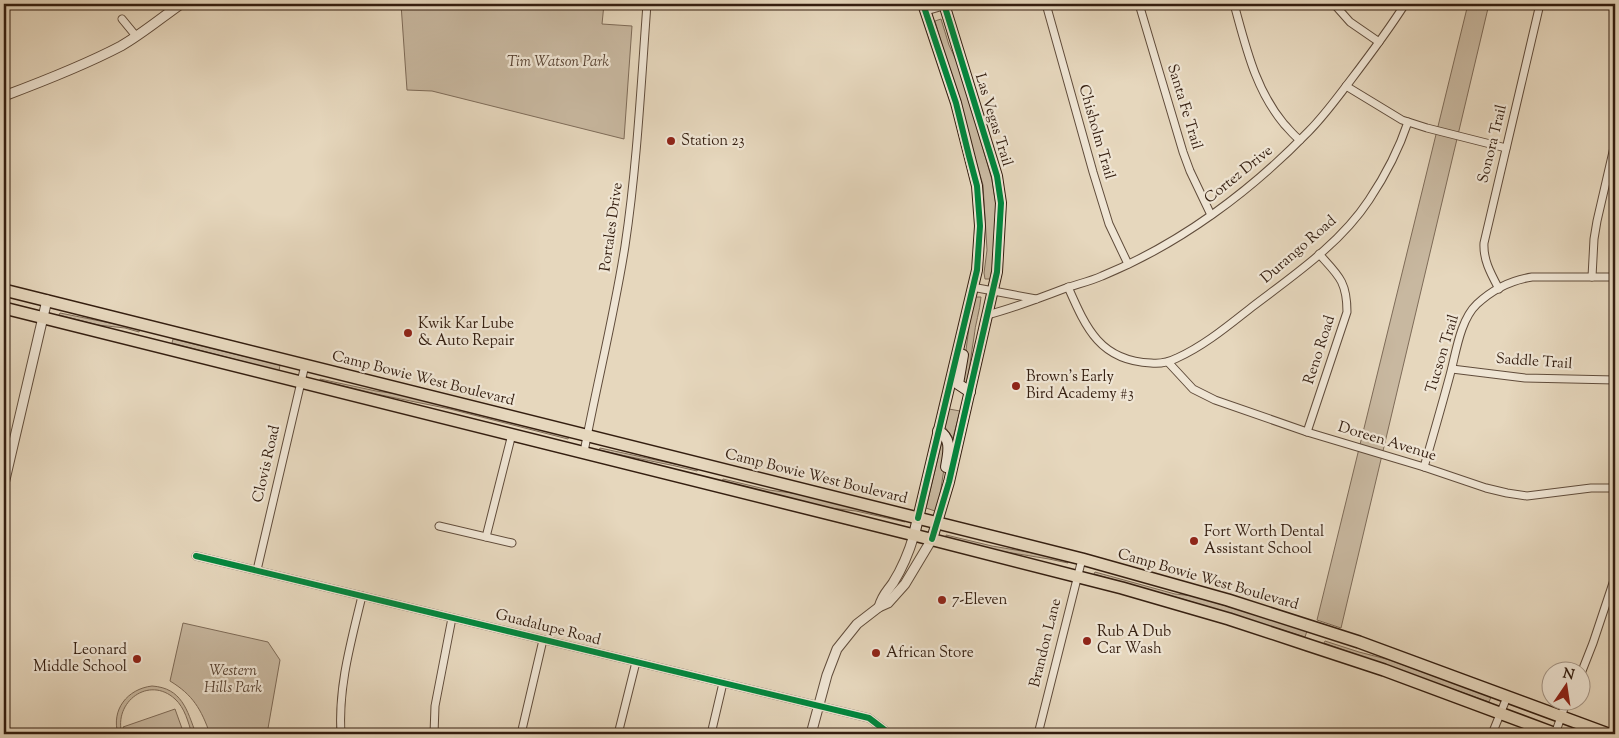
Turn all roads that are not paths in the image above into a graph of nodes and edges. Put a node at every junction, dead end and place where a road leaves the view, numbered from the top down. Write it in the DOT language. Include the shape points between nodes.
graph roads {
  1 [pos="181,4"];
  2 [pos="647,4"];
  3 [pos="946,4"];
  4 [pos="1046,4"];
  5 [pos="1139,4"];
  6 [pos="1234,4"];
  7 [pos="1334,4"];
  8 [pos="1405,4"];
  9 [pos="1540,4"];
  10 [pos="925,8"];
  11 [pos="122,19"];
  12 [pos="136,36"];
  13 [pos="1379,42"];
  14 [pos="1346,86"];
  15 [pos="4,96"];
  16 [pos="1408,122"];
  17 [pos="1300,140"];
  18 [pos="1615,144"];
  19 [pos="1506,148"];
  20 [pos="1211,216"];
  21 [pos="1319,254"];
  22 [pos="1128,264"];
  23 [pos="1592,277"];
  24 [pos="1615,277"];
  25 [pos="972,287"];
  26 [pos="1068,287"];
  27 [pos="1499,289"];
  28 [pos="4,290"];
  29 [pos="992,292"];
  30 [pos="1036,299"];
  31 [pos="47,300"];
  32 [pos="4,308"];
  33 [pos="987,315"];
  34 [pos="42,318"];
  35 [pos="152,326"];
  36 [pos="959,340"];
  37 [pos="148,344"];
  38 [pos="1168,362"];
  39 [pos="305,365"];
  40 [pos="1452,369"];
  41 [pos="1615,380"];
  42 [pos="301,382"];
  43 [pos="970,392"];
  44 [pos="938,431"];
  45 [pos="1307,432"];
  46 [pos="512,434"];
  47 [pos="587,435"];
  48 [pos="584,452"];
  49 [pos="714,467"];
  50 [pos="1424,467"];
  51 [pos="949,482"];
  52 [pos="4,484"];
  53 [pos="710,484"];
  54 [pos="1615,488"];
  55 [pos="918,518"];
  56 [pos="937,522"];
  57 [pos="440,526"];
  58 [pos="914,534"];
  59 [pos="486,537"];
  60 [pos="932,539"];
  61 [pos="512,543"];
  62 [pos="196,556"];
  63 [pos="1082,559"];
  64 [pos="256,570"];
  65 [pos="1078,576"];
  66 [pos="1615,577"];
  67 [pos="362,596"];
  68 [pos="879,607"];
  69 [pos="452,618"];
  70 [pos="543,640"];
  71 [pos="1359,642"];
  72 [pos="1308,645"];
  73 [pos="1586,660"];
  74 [pos="636,662"];
  75 [pos="723,683"];
  76 [pos="1507,697"];
  77 [pos="819,706"];
  78 [pos="1563,710"];
  79 [pos="1500,713"];
  80 [pos="1561,717"];
  81 [pos="341,734"];
  82 [pos="434,734"];
  83 [pos="521,734"];
  84 [pos="618,734"];
  85 [pos="711,734"];
  86 [pos="811,734"];
  87 [pos="890,734"];
  88 [pos="1038,734"];
  89 [pos="1492,734"];
  90 [pos="1556,734"];
  91 [pos="1608,734"];
  1 -- 12 [label="street"];
  2 -- 47 [label="street, Portales Drive" via="625,246"];
  3 -- 10 [label="street"];
  3 -- 29 [label="main road, Las Vegas Trail" via="997,176 1001,203 998,260"];
  4 -- 22 [label="street, Chisholm Trail" via="1109,224"];
  5 -- 20 [label="street, Santa Fe Trail" via="1183,152"];
  6 -- 17 [label="street" via="1263,95"];
  7 -- 13 [label="street" via="1350,22"];
  8 -- 13 [label="street, Cortez Drive"];
  9 -- 19 [label="street, Sonora Trail"];
  10 -- 25 [label="main road, Las Vegas Trail" via="956,103 977,186 980,226"];
  11 -- 12 [label="street"];
  12 -- 15 [label="street" via="80,66"];
  13 -- 14 [label="street, Cortez Drive"];
  14 -- 16 [label="street"];
  14 -- 17 [label="street, Cortez Drive"];
  16 -- 19 [label="street"];
  16 -- 21 [label="street, Durango Road" via="1396,153 1369,200"];
  17 -- 20 [label="street, Cortez Drive" via="1266,174"];
  18 -- 23 [label="street" via="1594,239"];
  19 -- 27 [label="street, Sonora Trail" via="1484,243 1487,266"];
  20 -- 22 [label="street, Cortez Drive"];
  21 -- 38 [label="street, Durango Road" via="1226,327 1190,352"];
  21 -- 45 [label="street, Reno Road" via="1342,281 1347,312"];
  22 -- 26 [label="street, Cortez Drive"];
  23 -- 24 [label="street, Tucson Trail"];
  23 -- 27 [label="street, Tucson Trail" via="1532,277"];
  25 -- 29 [label="street, Cortez Drive"];
  25 -- 36 [label="main road, Las Vegas Trail"];
  26 -- 30 [label="street, Cortez Drive"];
  26 -- 38 [label="street" via="1084,321 1097,341 1106,348 1142,362"];
  27 -- 40 [label="street, Tucson Trail" via="1476,304 1470,314 1460,336"];
  28 -- 31 [label="main road, Camp Bowie West Boulevard"];
  29 -- 30 [label="street, Cortez Drive"];
  29 -- 33 [label="main road, Las Vegas Trail"];
  30 -- 33 [label="street, Cortez Drive"];
  31 -- 34 [label="street"];
  31 -- 35 [label="main road, Camp Bowie West Boulevard"];
  32 -- 34 [label="main road, Camp Bowie West Boulevard"];
  33 -- 43 [label="main road, Las Vegas Trail"];
  34 -- 37 [label="main road, Camp Bowie West Boulevard"];
  34 -- 52 [label="street"];
  35 -- 37 [label="main road"];
  35 -- 39 [label="main road, Camp Bowie West Boulevard"];
  36 -- 43 [label="main road" via="963,352 958,384"];
  36 -- 44 [label="main road, Las Vegas Trail"];
  37 -- 42 [label="main road, Camp Bowie West Boulevard"];
  38 -- 45 [label="street, Doreen Avenue" via="1184,381 1206,396"];
  39 -- 42 [label="street, Clovis Road"];
  39 -- 47 [label="main road, Camp Bowie West Boulevard"];
  40 -- 41 [label="street, Saddle Trail" via="1525,378"];
  40 -- 50 [label="street, Tucson Trail"];
  42 -- 46 [label="main road, Camp Bowie West Boulevard"];
  42 -- 64 [label="street, Clovis Road"];
  43 -- 51 [label="main road, Las Vegas Trail"];
  44 -- 51 [label="main road" via="949,443 946,478"];
  44 -- 55 [label="main road, Las Vegas Trail"];
  45 -- 50 [label="street, Doreen Avenue"];
  46 -- 48 [label="main road, Camp Bowie West Boulevard"];
  46 -- 59 [label="street"];
  47 -- 48 [label="street, Portales Drive"];
  47 -- 49 [label="main road, Camp Bowie West Boulevard"];
  48 -- 53 [label="main road, Camp Bowie West Boulevard"];
  49 -- 53 [label="main road"];
  49 -- 55 [label="main road, Camp Bowie West Boulevard"];
  50 -- 54 [label="street, Doreen Avenue" via="1486,488 1527,496"];
  51 -- 56 [label="main road, Las Vegas Trail"];
  53 -- 58 [label="main road, Camp Bowie West Boulevard"];
  55 -- 56 [label="main road, Camp Bowie West Boulevard"];
  55 -- 58 [label="main road, Las Vegas Trail"];
  56 -- 60 [label="main road, Las Vegas Trail"];
  56 -- 63 [label="main road, Camp Bowie West Boulevard"];
  57 -- 59 [label="street"];
  58 -- 60 [label="main road, Camp Bowie West Boulevard"];
  58 -- 68 [label="street" via="904,563 882,596"];
  59 -- 61 [label="street"];
  60 -- 65 [label="main road, Camp Bowie West Boulevard"];
  60 -- 68 [label="street" via="905,584"];
  62 -- 64 [label="street, Guadalupe Road"];
  63 -- 65 [label="street, Brandon Lane"];
  63 -- 71 [label="main road, Camp Bowie West Boulevard" via="1228,600"];
  64 -- 67 [label="street, Guadalupe Road"];
  65 -- 72 [label="main road, Camp Bowie West Boulevard"];
  65 -- 88 [label="street, Brandon Lane"];
  66 -- 73 [label="street"];
  67 -- 69 [label="street, Guadalupe Road"];
  67 -- 81 [label="street" via="343,680"];
  68 -- 77 [label="street" via="857,624 837,649"];
  69 -- 70 [label="street, Guadalupe Road"];
  69 -- 82 [label="street" via="435,706"];
  70 -- 74 [label="street, Guadalupe Road"];
  70 -- 83 [label="street"];
  71 -- 72 [label="main road" via="1317,635 1311,637"];
  71 -- 76 [label="main road, Camp Bowie West Boulevard"];
  72 -- 79 [label="main road, Camp Bowie West Boulevard"];
  74 -- 75 [label="street, Guadalupe Road"];
  74 -- 84 [label="street"];
  75 -- 77 [label="street, Guadalupe Road"];
  75 -- 85 [label="street"];
  76 -- 79 [label="street"];
  76 -- 80 [label="main road, Camp Bowie West Boulevard"];
  77 -- 86 [label="street"];
  77 -- 87 [label="street, Guadalupe Road" via="869,718"];
  78 -- 80 [label="street"];
  79 -- 89 [label="street"];
  79 -- 90 [label="main road, Camp Bowie West Boulevard"];
  80 -- 90 [label="street"];
  80 -- 91 [label="main road, Camp Bowie West Boulevard"];
}
